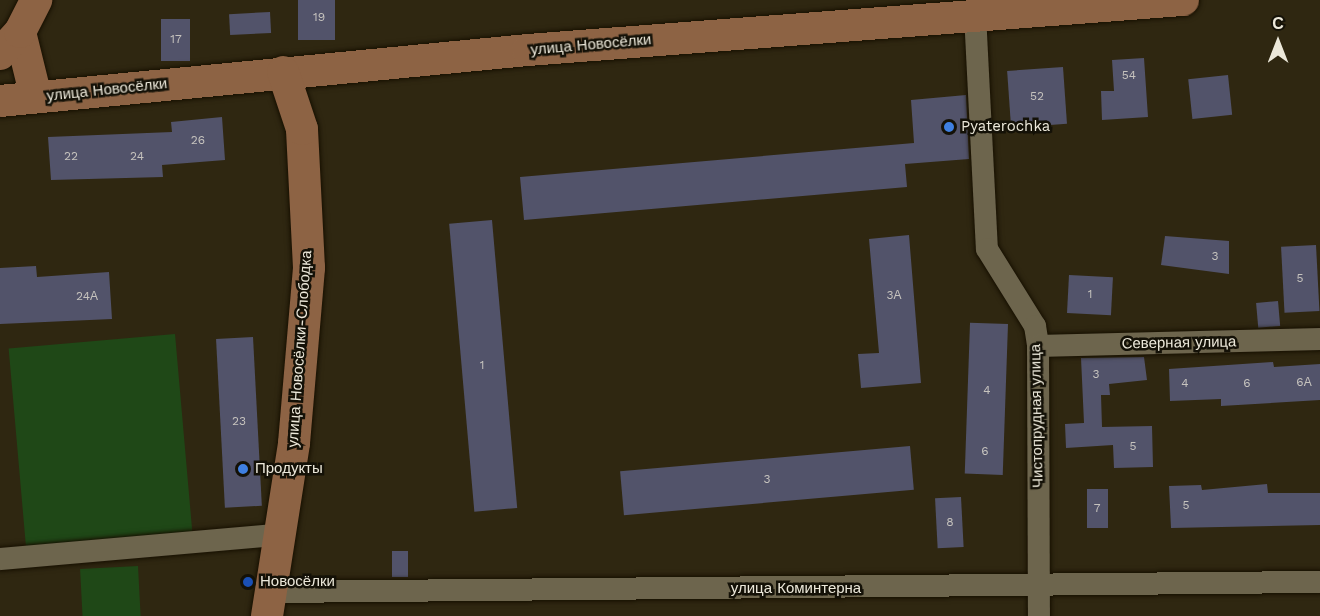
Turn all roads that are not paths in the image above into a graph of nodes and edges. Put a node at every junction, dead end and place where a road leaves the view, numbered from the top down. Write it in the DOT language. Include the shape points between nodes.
graph roads {
  1 [pos="36,0"];
  2 [pos="1183,0"];
  3 [pos="975,14"];
  4 [pos="10,43"];
  5 [pos="283,72"];
  6 [pos="36,97"];
  7 [pos="0,101"];
  8 [pos="1320,339"];
  9 [pos="1038,346"];
  10 [pos="284,534"];
  11 [pos="0,559"];
  12 [pos="1320,582"];
  13 [pos="1039,587"];
  14 [pos="270,604"];
  15 [pos="1039,616"];
  1 -- 4 [label="street"];
  2 -- 3 [label="street, улица Новосёлки"];
  3 -- 5 [label="street, улица Новосёлки"];
  3 -- 9 [label="street, Чистопрудная улица" via="987,249 1035,326"];
  4 -- 6 [label="street"];
  5 -- 6 [label="street, улица Новосёлки"];
  5 -- 10 [label="street, улица Новосёлки-Слободка" via="305,151 309,268"];
  6 -- 7 [label="street, улица Новосёлки"];
  8 -- 9 [label="street, Северная улица"];
  9 -- 13 [label="street, Чистопрудная улица"];
  10 -- 11 [label="street"];
  10 -- 14 [label="street, улица Новосёлки-Слободка"];
  12 -- 13 [label="street, улица Коминтерна"];
  13 -- 14 [label="street, улица Коминтерна"];
  13 -- 15 [label="street, Чистопрудная улица"];
}
